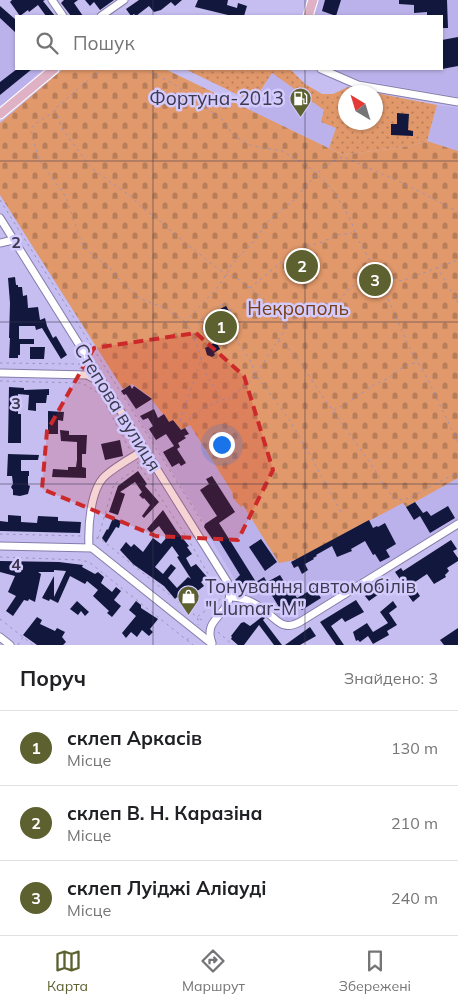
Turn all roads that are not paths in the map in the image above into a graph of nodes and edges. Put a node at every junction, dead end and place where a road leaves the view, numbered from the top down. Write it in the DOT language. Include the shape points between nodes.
graph roads {
  1 [pos="52,0"];
  2 [pos="124,0"];
  3 [pos="313,0"];
  4 [pos="62,15"];
  5 [pos="103,15"];
  6 [pos="308,15"];
  7 [pos="53,70"];
  8 [pos="323,70"];
  9 [pos="458,102"];
  10 [pos="0,114"];
  11 [pos="0,218"];
  12 [pos="13,240"];
  13 [pos="0,243"];
  14 [pos="0,373"];
  15 [pos="105,385"];
  16 [pos="144,450"];
  17 [pos="458,524"];
  18 [pos="0,546"];
  19 [pos="89,547"];
  20 [pos="231,597"];
  21 [pos="0,637"];
  22 [pos="213,644"];
  23 [pos="10,645"];
  1 -- 4 [label="street"];
  2 -- 5 [label="street"];
  3 -- 6 [label="main road"];
  7 -- 10 [label="main road"];
  8 -- 9 [label="street" via="358,85"];
  11 -- 12 [label="street, Степова вулиця"];
  12 -- 13 [label="street"];
  12 -- 15 [label="street, Степова вулиця"];
  14 -- 15 [label="street" via="80,374"];
  15 -- 16 [label="street, Степова вулиця"];
  16 -- 19 [label="street" via="99,484 90,521"];
  16 -- 20 [label="street, Степова вулиця" via="228,582"];
  17 -- 20 [label="street" via="293,625 286,626 259,606 240,597"];
  18 -- 19 [label="street"];
  19 -- 22 [label="street"];
  20 -- 22 [label="street" via="211,626 209,635"];
  21 -- 23 [label="street"];
}
